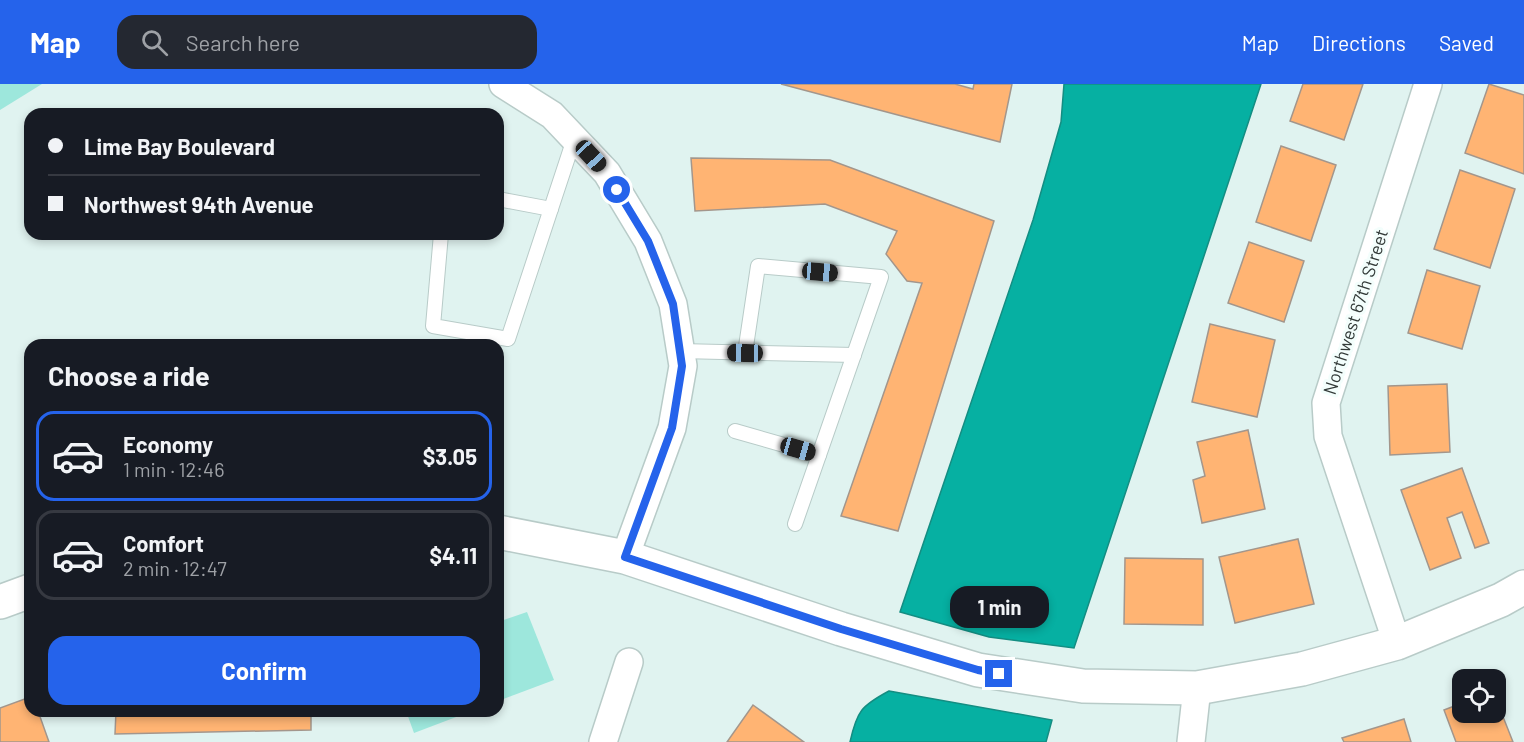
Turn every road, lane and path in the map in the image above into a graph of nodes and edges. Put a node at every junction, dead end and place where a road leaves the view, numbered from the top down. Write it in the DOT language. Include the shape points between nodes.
graph roads {
  1 [pos="503,84"];
  2 [pos="1428,84"];
  3 [pos="574,139"];
  4 [pos="504,200"];
  5 [pos="551,209"];
  6 [pos="440,240"];
  7 [pos="680,351"];
  8 [pos="745,353"];
  9 [pos="854,355"];
  10 [pos="735,431"];
  11 [pos="819,455"];
  12 [pos="795,524"];
  13 [pos="504,533"];
  14 [pos="625,557"];
  15 [pos="1524,587"];
  16 [pos="24,593"];
  17 [pos="0,602"];
  18 [pos="1397,643"];
  19 [pos="629,662"];
  20 [pos="1197,688"];
  21 [pos="603,742"];
  22 [pos="1191,742"];
  1 -- 3 [label="street" via="552,115"];
  2 -- 18 [label="street, Northwest 67th Street" via="1326,403 1328,436"];
  3 -- 5 [label="lane"];
  3 -- 7 [label="street" via="607,173 648,241 673,304"];
  4 -- 5 [label="lane"];
  5 -- 6 [label="lane" via="508,339 433,326"];
  7 -- 8 [label="lane"];
  7 -- 14 [label="street" via="682,366 672,428"];
  8 -- 9 [label="lane"];
  8 -- 9 [label="lane" via="758,266 881,277"];
  9 -- 11 [label="lane"];
  10 -- 11 [label="lane"];
  11 -- 12 [label="lane"];
  13 -- 14 [label="street"];
  14 -- 20 [label="street" via="978,670 1083,686"];
  15 -- 18 [label="street"];
  16 -- 17 [label="street"];
  18 -- 20 [label="street" via="1302,669"];
  19 -- 21 [label="street"];
  20 -- 22 [label="street"];
}
